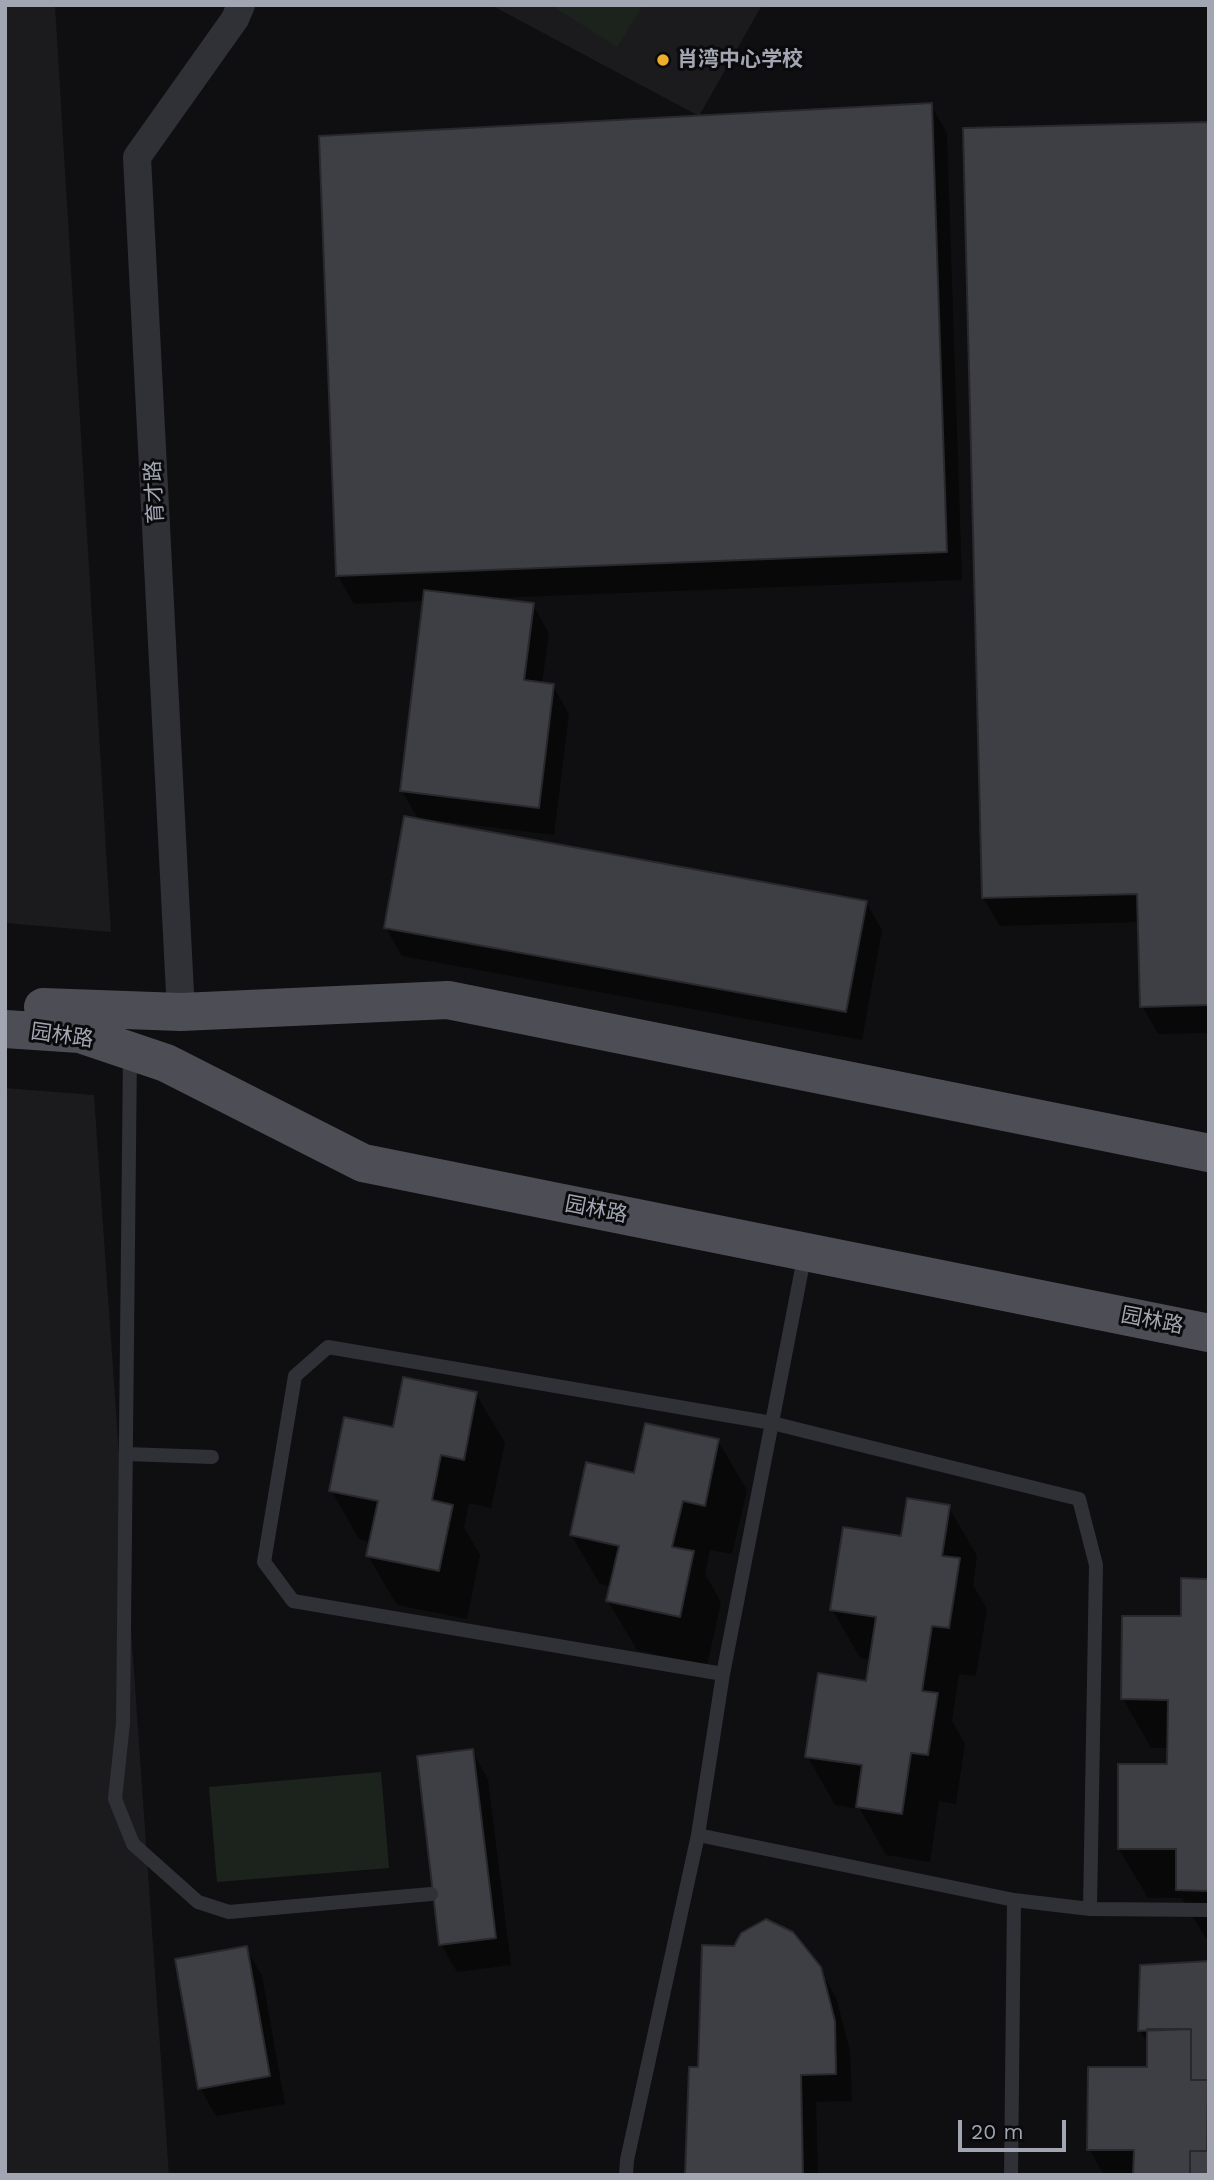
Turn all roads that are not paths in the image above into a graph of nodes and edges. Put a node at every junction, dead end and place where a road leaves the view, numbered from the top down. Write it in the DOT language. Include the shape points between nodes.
graph roads {
  1 [pos="241,5"];
  2 [pos="5,1005"];
  3 [pos="181,1012"];
  4 [pos="5,1029"];
  5 [pos="130,1051"];
  6 [pos="1209,1153"];
  7 [pos="806,1252"];
  8 [pos="1209,1332"];
  9 [pos="772,1423"];
  10 [pos="126,1454"];
  11 [pos="212,1457"];
  12 [pos="723,1674"];
  13 [pos="698,1835"];
  14 [pos="431,1894"];
  15 [pos="1014,1900"];
  16 [pos="1090,1909"];
  17 [pos="1209,1910"];
  18 [pos="626,2175"];
  19 [pos="1011,2175"];
  1 -- 3 [label="street, 育才路" via="138,157"];
  2 -- 3 [label="main road, 园林路"];
  3 -- 6 [label="main road, 园林路" via="448,1000"];
  4 -- 5 [label="main road, 园林路" via="80,1034"];
  5 -- 7 [label="main road, 园林路" via="166,1063 363,1163"];
  5 -- 10 [label="lane"];
  7 -- 8 [label="main road, 园林路"];
  7 -- 9 [label="lane"];
  9 -- 12 [label="lane"];
  9 -- 12 [label="lane" via="328,1347 295,1376 264,1562 293,1601"];
  9 -- 16 [label="lane" via="1079,1499 1096,1565"];
  10 -- 11 [label="lane"];
  10 -- 14 [label="lane" via="124,1723 116,1799 133,1844 198,1902 229,1912"];
  12 -- 13 [label="lane"];
  13 -- 15 [label="lane"];
  13 -- 18 [label="lane"];
  15 -- 16 [label="lane"];
  15 -- 19 [label="lane"];
  16 -- 17 [label="lane"];
}
